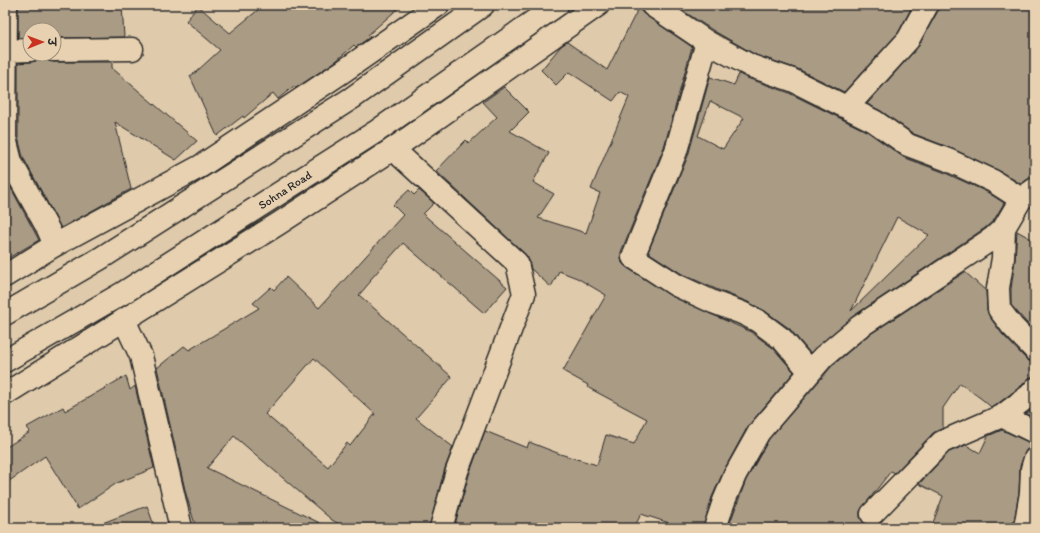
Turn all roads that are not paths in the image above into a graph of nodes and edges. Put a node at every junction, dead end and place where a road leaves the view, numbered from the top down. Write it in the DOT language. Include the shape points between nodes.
graph roads {
  1 [pos="6,5"];
  2 [pos="438,5"];
  3 [pos="483,5"];
  4 [pos="557,5"];
  5 [pos="598,5"];
  6 [pos="652,5"];
  7 [pos="927,5"];
  8 [pos="707,42"];
  9 [pos="132,49"];
  10 [pos="22,50"];
  11 [pos="62,50"];
  12 [pos="6,51"];
  13 [pos="846,107"];
  14 [pos="393,149"];
  15 [pos="1028,194"];
  16 [pos="1004,228"];
  17 [pos="56,245"];
  18 [pos="5,276"];
  19 [pos="5,314"];
  20 [pos="124,320"];
  21 [pos="1035,350"];
  22 [pos="5,361"];
  23 [pos="810,372"];
  24 [pos="1035,389"];
  25 [pos="5,394"];
  26 [pos="1002,416"];
  27 [pos="1035,432"];
  28 [pos="1035,459"];
  29 [pos="872,514"];
  30 [pos="181,528"];
  31 [pos="441,528"];
  32 [pos="715,528"];
  33 [pos="1025,528"];
  1 -- 12 [label="main road"];
  2 -- 17 [label="main road" via="201,166"];
  3 -- 19 [label="main road" via="352,98 100,258"];
  4 -- 22 [label="main road, Sohna Road" via="378,131 123,293"];
  5 -- 14 [label="main road"];
  6 -- 8 [label="main road"];
  7 -- 13 [label="main road" via="908,40"];
  8 -- 13 [label="main road" via="750,66 792,80"];
  8 -- 23 [label="main road" via="676,151 633,257 676,285 758,321 782,339"];
  9 -- 11 [label="main road"];
  10 -- 12 [label="main road"];
  12 -- 17 [label="main road" via="6,138 11,162"];
  13 -- 15 [label="main road" via="874,121 908,145"];
  14 -- 20 [label="main road"];
  14 -- 31 [label="main road" via="517,263 524,294 457,470"];
  15 -- 16 [label="main road"];
  16 -- 21 [label="main road" via="998,288 999,309"];
  16 -- 23 [label="main road" via="993,238 860,327 823,357"];
  17 -- 18 [label="main road"];
  20 -- 25 [label="main road"];
  20 -- 30 [label="main road" via="141,356"];
  23 -- 32 [label="main road" via="759,432 735,475"];
  24 -- 26 [label="main road"];
  26 -- 27 [label="main road"];
  26 -- 29 [label="main road" via="942,442"];
  28 -- 33 [label="main road"];
}
